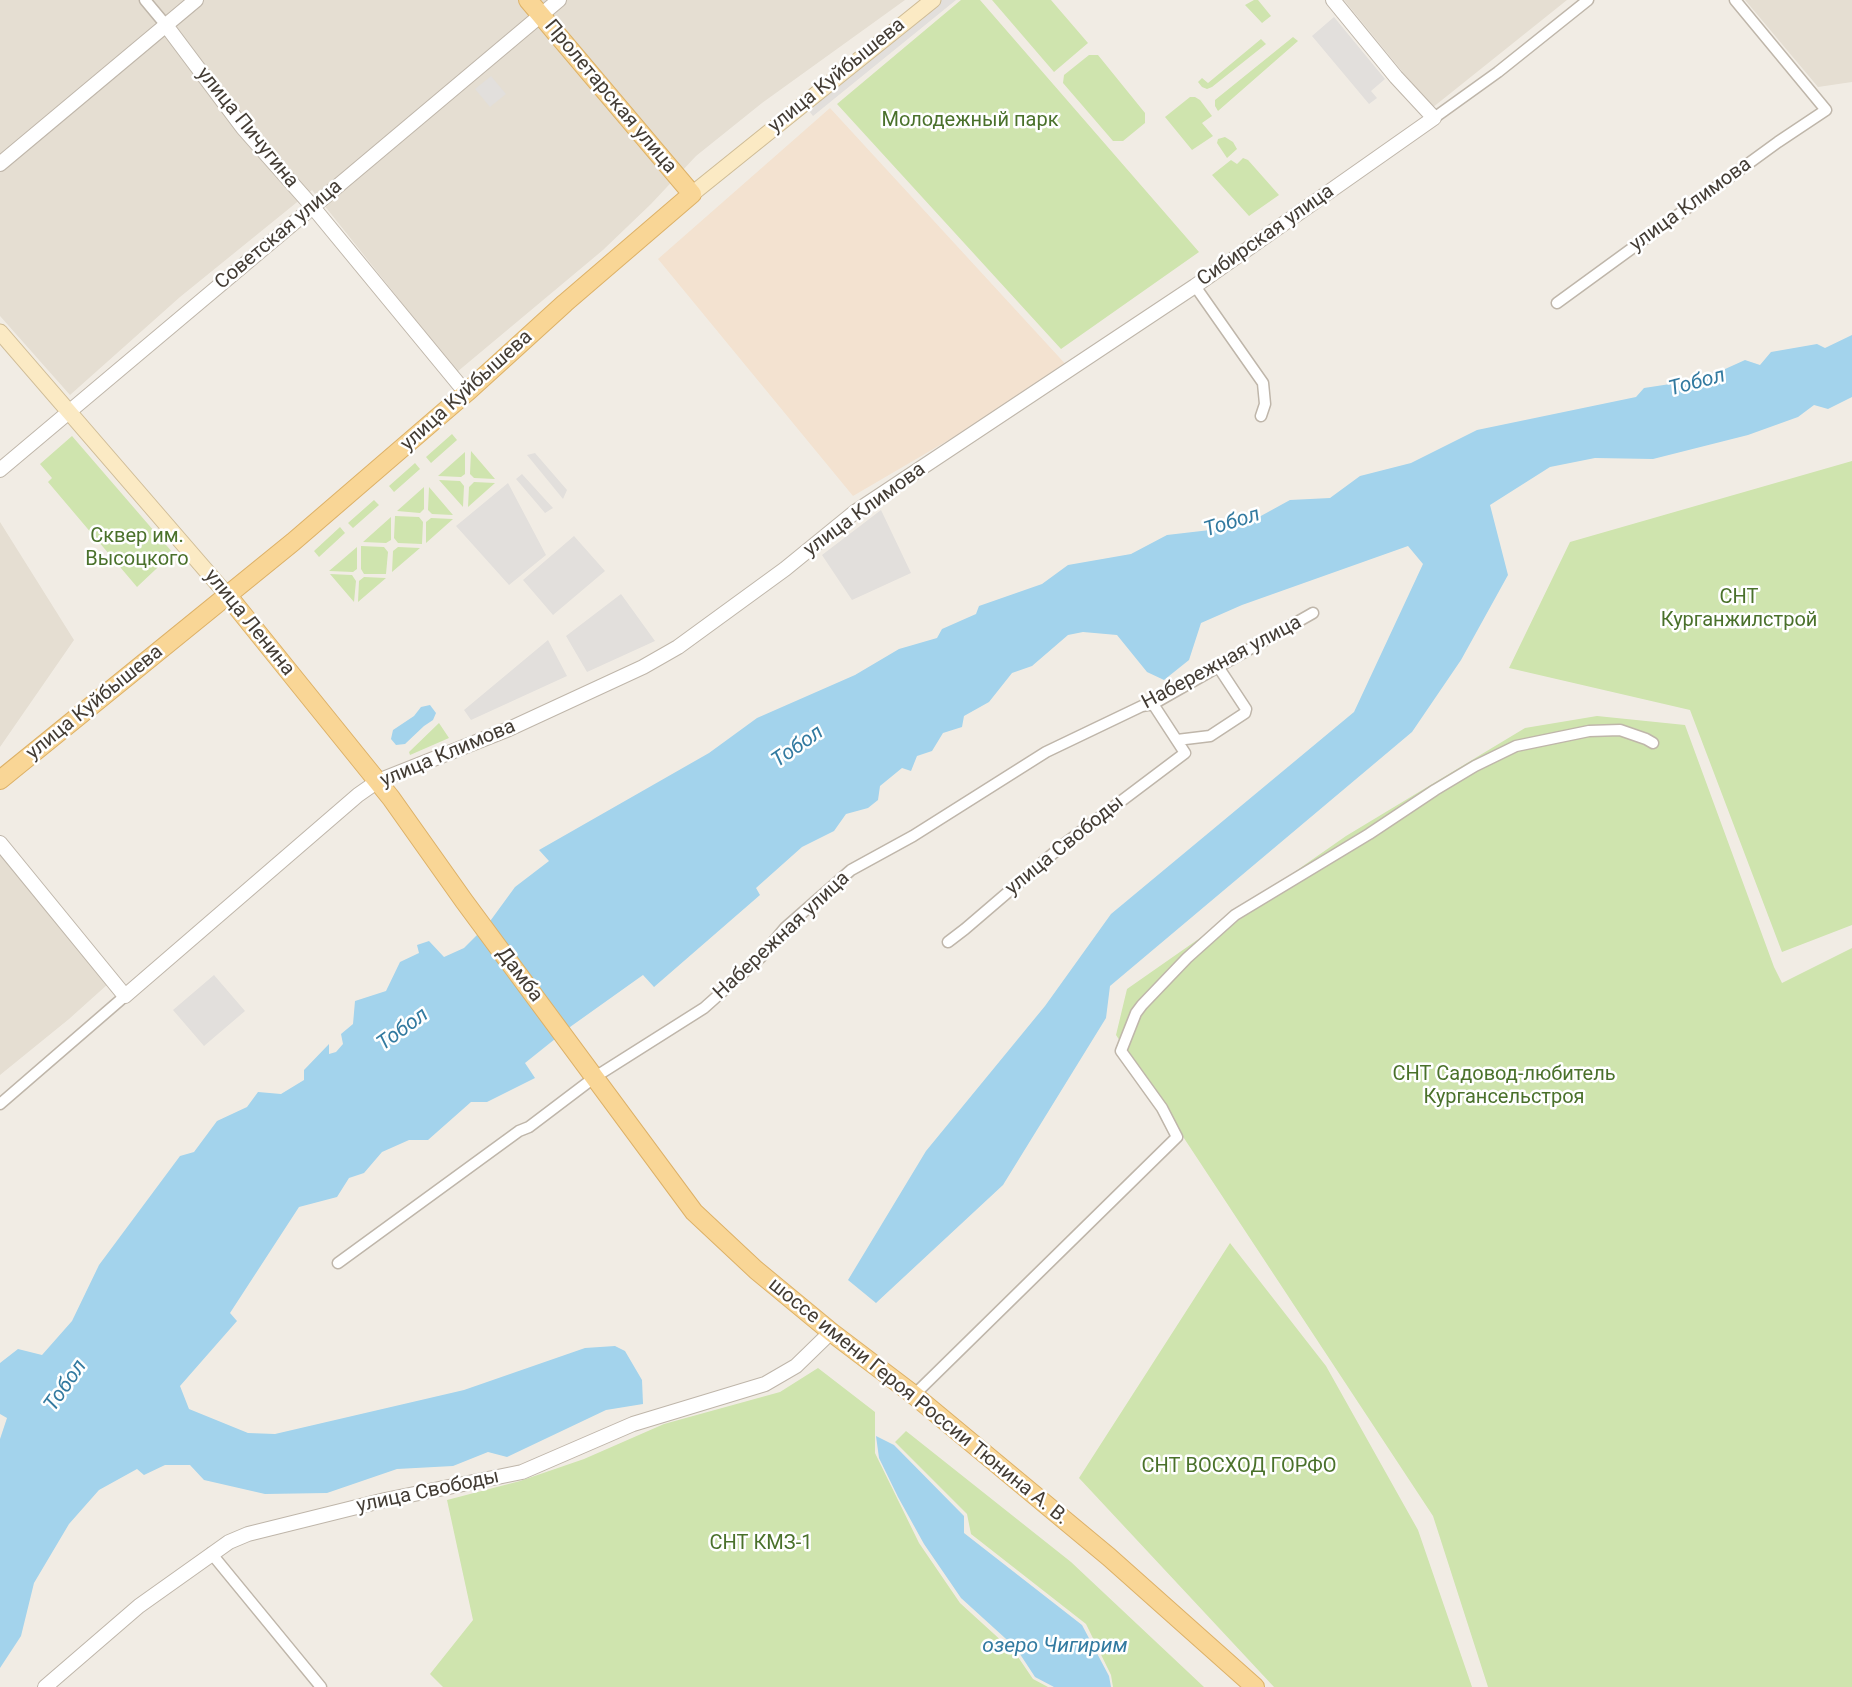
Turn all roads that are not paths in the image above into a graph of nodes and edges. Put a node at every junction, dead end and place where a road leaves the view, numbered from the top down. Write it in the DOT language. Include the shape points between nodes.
graph roads {
  1 [pos="145,0"];
  2 [pos="196,0"];
  3 [pos="528,0"];
  4 [pos="559,0"];
  5 [pos="933,0"];
  6 [pos="1333,0"];
  7 [pos="1588,0"];
  8 [pos="1735,0"];
  9 [pos="541,15"];
  10 [pos="165,24"];
  11 [pos="1434,118"];
  12 [pos="0,164"];
  13 [pos="692,194"];
  14 [pos="312,207"];
  15 [pos="1195,286"];
  16 [pos="1557,303"];
  17 [pos="0,332"];
  18 [pos="466,393"];
  19 [pos="70,412"];
  20 [pos="1260,416"];
  21 [pos="936,460"];
  22 [pos="0,470"];
  23 [pos="228,596"];
  24 [pos="1313,613"];
  25 [pos="1219,668"];
  26 [pos="1153,704"];
  27 [pos="1177,740"];
  28 [pos="1653,743"];
  29 [pos="0,780"];
  30 [pos="378,781"];
  31 [pos="0,843"];
  32 [pos="464,901"];
  33 [pos="948,942"];
  34 [pos="125,996"];
  35 [pos="595,1077"];
  36 [pos="0,1104"];
  37 [pos="338,1263"];
  38 [pos="831,1332"];
  39 [pos="914,1395"];
  40 [pos="212,1554"];
  41 [pos="309,1682"];
  42 [pos="45,1687"];
  43 [pos="321,1687"];
  44 [pos="1255,1687"];
  1 -- 10 [label="street, улица Пичугина"];
  2 -- 10 [label="street"];
  3 -- 9 [label="main road, Пролетарская улица"];
  4 -- 9 [label="street, Советская улица"];
  5 -- 13 [label="main road, улица Куйбышева"];
  6 -- 11 [label="street"];
  7 -- 11 [label="street, Сибирская улица"];
  8 -- 16 [label="street, улица Климова" via="1826,110"];
  9 -- 13 [label="main road, Пролетарская улица"];
  9 -- 14 [label="street, Советская улица"];
  10 -- 12 [label="street"];
  10 -- 14 [label="street, улица Пичугина" via="243,128"];
  11 -- 15 [label="street, Сибирская улица"];
  13 -- 18 [label="main road, улица Куйбышева"];
  14 -- 18 [label="street, улица Пичугина"];
  14 -- 19 [label="street, Советская улица"];
  15 -- 20 [label="street" via="1263,383 1265,404"];
  15 -- 21 [label="street, Сибирская улица"];
  17 -- 19 [label="main road, улица Ленина"];
  18 -- 23 [label="main road, улица Куйбышева"];
  19 -- 22 [label="street, Советская улица"];
  19 -- 23 [label="main road, улица Ленина"];
  21 -- 30 [label="street, улица Климова" via="855,512 718,620 652,662 509,729"];
  23 -- 29 [label="main road, улица Куйбышева"];
  23 -- 30 [label="main road, улица Ленина"];
  24 -- 25 [label="street, Набережная улица"];
  25 -- 26 [label="street, Набережная улица"];
  25 -- 27 [label="street" via="1245,713 1210,736"];
  26 -- 27 [label="street"];
  26 -- 35 [label="street, Набережная улица" via="1046,752 913,836 851,870 704,1008"];
  27 -- 33 [label="street, улица Свободы" via="1185,753 1063,845"];
  28 -- 39 [label="street" via="1620,730 1589,731 1516,746 1474,766 1235,915 1142,1005 1121,1051 1162,1108 1177,1137"];
  30 -- 32 [label="main road, улица Ленина"];
  30 -- 34 [label="street, улица Климова"];
  31 -- 34 [label="street"];
  32 -- 35 [label="main road, Дамба"];
  34 -- 36 [label="street, улица Климова"];
  35 -- 37 [label="street, Набережная улица"];
  35 -- 38 [label="main road, шоссе имени Героя России Тюнина А. В." via="694,1212"];
  38 -- 39 [label="main road, шоссе имени Героя России Тюнина А. В."];
  38 -- 40 [label="street, улица Свободы" via="796,1366 765,1384 633,1424 522,1472 248,1534"];
  39 -- 44 [label="main road, шоссе имени Героя России Тюнина А. В." via="1109,1557"];
  40 -- 41 [label="street"];
  40 -- 42 [label="street, улица Свободы" via="139,1606"];
  41 -- 43 [label="street"];
}
